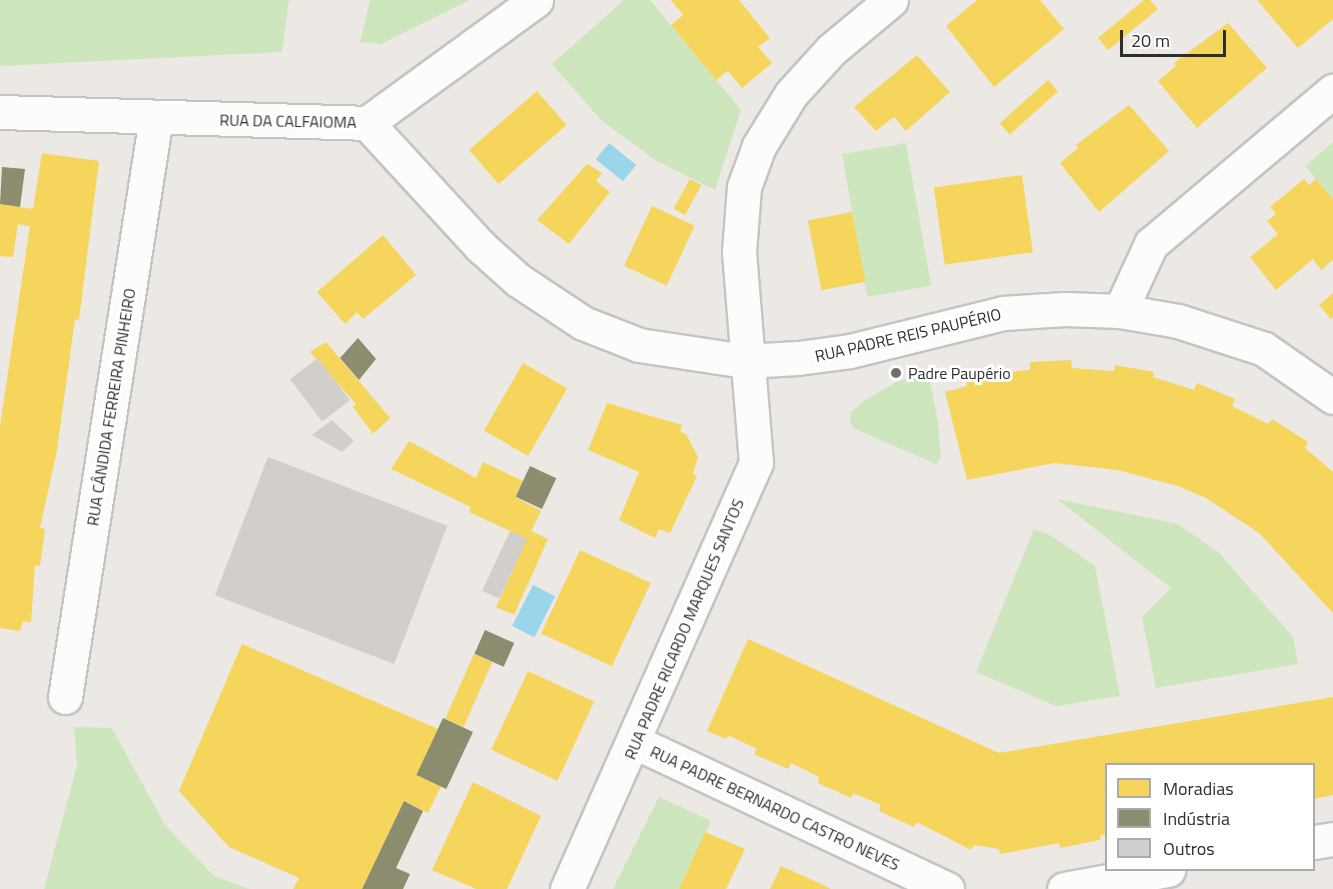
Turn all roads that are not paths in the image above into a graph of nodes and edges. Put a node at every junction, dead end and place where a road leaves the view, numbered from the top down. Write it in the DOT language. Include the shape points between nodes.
graph roads {
  1 [pos="536,0"];
  2 [pos="891,0"];
  3 [pos="1333,91"];
  4 [pos="0,112"];
  5 [pos="156,117"];
  6 [pos="368,123"];
  7 [pos="1120,311"];
  8 [pos="745,361"];
  9 [pos="1333,397"];
  10 [pos="65,697"];
  11 [pos="635,742"];
  12 [pos="1333,838"];
  13 [pos="1315,842"];
  14 [pos="1163,871"];
  15 [pos="567,889"];
  16 [pos="947,889"];
  17 [pos="1064,889"];
  1 -- 6 [label="street, RUA DA CALFAIOMA"];
  2 -- 8 [label="street, RUA PADRE RICARDO MARQUES SANTOS" via="831,50 807,76 759,146 744,187 739,252"];
  3 -- 7 [label="street" via="1151,244"];
  4 -- 5 [label="street, RUA DA CALFAIOMA"];
  5 -- 6 [label="street, RUA DA CALFAIOMA"];
  5 -- 10 [label="street, RUA CÂNDIDA FERREIRA PINHEIRO"];
  6 -- 8 [label="street, RUA PADRE REIS PAUPÉRIO" via="480,246 548,302 583,323 639,345"];
  7 -- 8 [label="street, RUA PADRE REIS PAUPÉRIO" via="1004,313 850,351"];
  7 -- 9 [label="street, RUA PADRE REIS PAUPÉRIO" via="1178,321 1264,349"];
  8 -- 11 [label="street, RUA PADRE RICARDO MARQUES SANTOS" via="756,464"];
  11 -- 15 [label="street, RUA PADRE RICARDO MARQUES SANTOS"];
  11 -- 16 [label="street, RUA PADRE BERNARDO CASTRO NEVES"];
  12 -- 13 [label="street"];
  14 -- 17 [label="street"];
}
